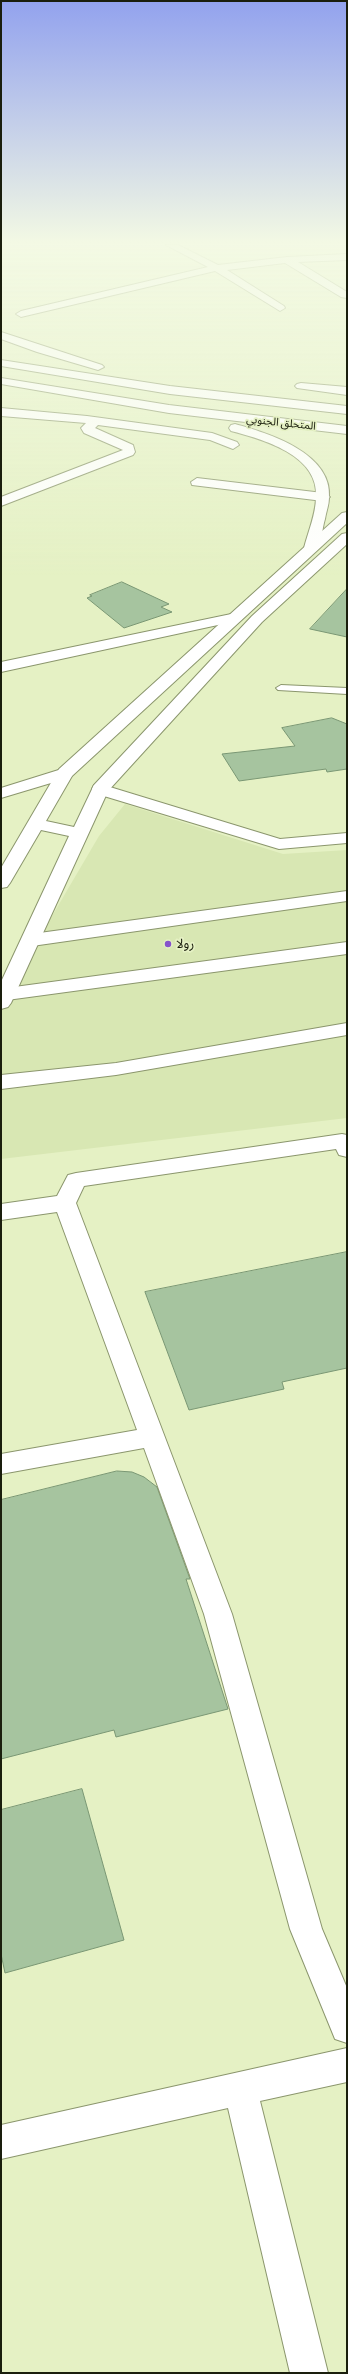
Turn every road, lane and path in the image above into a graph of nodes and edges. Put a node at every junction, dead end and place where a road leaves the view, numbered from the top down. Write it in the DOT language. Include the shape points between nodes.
graph roads {
  1 [pos="61,356"];
  2 [pos="1,363"];
  3 [pos="1,381"];
  4 [pos="302,386"];
  5 [pos="1,388"];
  6 [pos="44,389"];
  7 [pos="170,390"];
  8 [pos="347,390"];
  9 [pos="169,409"];
  10 [pos="347,410"];
  11 [pos="1,412"];
  12 [pos="33,414"];
  13 [pos="108,423"];
  14 [pos="1,425"];
  15 [pos="347,430"];
  16 [pos="233,445"];
  17 [pos="197,482"];
  18 [pos="323,497"];
  19 [pos="1,502"];
  20 [pos="347,516"];
  21 [pos="347,537"];
  22 [pos="311,548"];
  23 [pos="236,617"];
  24 [pos="1,667"];
  25 [pos="281,688"];
  26 [pos="347,691"];
  27 [pos="65,773"];
  28 [pos="100,789"];
  29 [pos="1,793"];
  30 [pos="37,824"];
  31 [pos="79,833"];
  32 [pos="347,838"];
  33 [pos="1,883"];
  34 [pos="347,896"];
  35 [pos="32,940"];
  36 [pos="347,948"];
  37 [pos="4,998"];
  38 [pos="347,1029"];
  39 [pos="1,1082"];
  40 [pos="347,1150"];
  41 [pos="65,1203"];
  42 [pos="1,1212"];
  43 [pos="152,1436"];
  44 [pos="1,1464"];
  45 [pos="347,2027"];
  46 [pos="347,2065"];
  47 [pos="240,2088"];
  48 [pos="1,2142"];
  49 [pos="309,2373"];
  1 -- 7 [label="main road"];
  2 -- 7 [label="main road, المتحلق الجنوبي"];
  3 -- 6 [label="main road, المتحلق الجنوبي"];
  4 -- 8 [label="main road"];
  5 -- 6 [label="main road"];
  6 -- 9 [label="main road, المتحلق الجنوبي"];
  7 -- 10 [label="main road, المتحلق الجنوبي"];
  9 -- 15 [label="main road, المتحلق الجنوبي"];
  9 -- 18 [label="main road" via="251,432 292,450 316,472 322,484"];
  11 -- 12 [label="main road"];
  12 -- 13 [label="main road"];
  12 -- 14 [label="main road"];
  13 -- 16 [label="main road" via="212,437"];
  13 -- 19 [label="main road" via="93,424 87,428 129,448 129,452"];
  17 -- 18 [label="main road"];
  18 -- 22 [label="main road"];
  20 -- 22 [label="main road"];
  21 -- 28 [label="main road" via="257,619"];
  22 -- 23 [label="main road"];
  23 -- 24 [label="main road"];
  23 -- 27 [label="main road"];
  25 -- 26 [label="lane"];
  27 -- 29 [label="main road"];
  27 -- 30 [label="main road"];
  28 -- 31 [label="main road"];
  28 -- 32 [label="main road" via="279,844"];
  30 -- 31 [label="main road"];
  30 -- 33 [label="main road"];
  31 -- 35 [label="main road"];
  34 -- 35 [label="main road"];
  35 -- 37 [label="main road"];
  36 -- 37 [label="main road"];
  38 -- 39 [label="main road" via="116,1069"];
  40 -- 41 [label="main road" via="342,1140 76,1180"];
  41 -- 42 [label="main road"];
  41 -- 43 [label="main road"];
  43 -- 44 [label="main road"];
  43 -- 45 [label="main road" via="218,1614 306,1929"];
  46 -- 47 [label="main road"];
  47 -- 48 [label="main road"];
  47 -- 49 [label="main road"];
}
